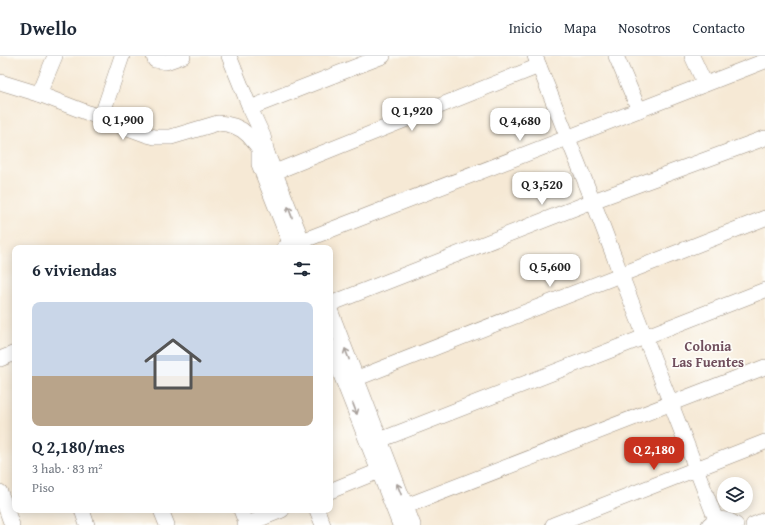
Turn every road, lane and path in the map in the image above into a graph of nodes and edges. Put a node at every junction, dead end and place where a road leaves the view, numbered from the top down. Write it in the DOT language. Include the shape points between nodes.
graph roads {
  1 [pos="54,56"];
  2 [pos="122,56"];
  3 [pos="154,56"];
  4 [pos="183,56"];
  5 [pos="229,56"];
  6 [pos="383,56"];
  7 [pos="616,56"];
  8 [pos="692,56"];
  9 [pos="537,61"];
  10 [pos="765,61"];
  11 [pos="0,82"];
  12 [pos="705,84"];
  13 [pos="39,94"];
  14 [pos="250,108"];
  15 [pos="639,110"];
  16 [pos="100,118"];
  17 [pos="568,138"];
  18 [pos="765,138"];
  19 [pos="263,150"];
  20 [pos="275,172"];
  21 [pos="593,201"];
  22 [pos="765,218"];
  23 [pos="295,245"];
  24 [pos="295,245"];
  25 [pos="298,245"];
  26 [pos="621,275"];
  27 [pos="765,290"];
  28 [pos="333,303"];
  29 [pos="333,321"];
  30 [pos="645,337"];
  31 [pos="333,352"];
  32 [pos="12,354"];
  33 [pos="0,359"];
  34 [pos="765,367"];
  35 [pos="350,381"];
  36 [pos="671,404"];
  37 [pos="380,440"];
  38 [pos="765,442"];
  39 [pos="696,469"];
  40 [pos="379,471"];
  41 [pos="333,489"];
  42 [pos="0,492"];
  43 [pos="406,506"];
  44 [pos="83,513"];
  45 [pos="162,513"];
  46 [pos="242,513"];
  47 [pos="275,513"];
  48 [pos="319,513"];
  49 [pos="765,520"];
  50 [pos="713,522"];
  51 [pos="12,525"];
  52 [pos="87,525"];
  53 [pos="167,525"];
  54 [pos="246,525"];
  55 [pos="323,525"];
  56 [pos="400,525"];
  57 [pos="413,525"];
  58 [pos="553,525"];
  59 [pos="736,525"];
  60 [pos="753,525"];
  1 -- 13 [label="street"];
  2 -- 16 [label="street"];
  3 -- 4 [label="street" via="155,60 166,62"];
  5 -- 14 [label="street"];
  6 -- 14 [label="street"];
  7 -- 15 [label="street"];
  8 -- 12 [label="street"];
  9 -- 17 [label="street"];
  9 -- 20 [label="street"];
  10 -- 12 [label="street"];
  11 -- 13 [label="street"];
  12 -- 15 [label="street"];
  13 -- 16 [label="street"];
  14 -- 19 [label="street" via="263,136"];
  15 -- 17 [label="street"];
  16 -- 19 [label="street" via="147,135 164,138 226,124 242,130"];
  17 -- 21 [label="street"];
  17 -- 25 [label="street"];
  18 -- 21 [label="street"];
  19 -- 20 [label="street"];
  19 -- 24 [label="street" via="259,164"];
  23 -- 20 [label="street, one-way"];
  21 -- 26 [label="street"];
  21 -- 28 [label="street"];
  22 -- 26 [label="street"];
  26 -- 30 [label="street"];
  26 -- 35 [label="street"];
  27 -- 30 [label="street"];
  35 -- 29 [label="street, one-way"];
  30 -- 36 [label="street"];
  30 -- 37 [label="street"];
  31 -- 35 [label="street"];
  32 -- 33 [label="street"];
  34 -- 36 [label="street"];
  35 -- 37 [label="street"];
  35 -- 40 [label="street, one-way"];
  36 -- 39 [label="street"];
  36 -- 43 [label="street"];
  43 -- 37 [label="street, one-way"];
  38 -- 39 [label="street"];
  39 -- 50 [label="street"];
  39 -- 58 [label="street"];
  40 -- 41 [label="street"];
  40 -- 56 [label="street"];
  42 -- 51 [label="street"];
  43 -- 57 [label="street"];
  44 -- 52 [label="street"];
  45 -- 53 [label="street"];
  46 -- 54 [label="street"];
  47 -- 54 [label="street"];
  48 -- 55 [label="street"];
  49 -- 60 [label="street"];
  50 -- 59 [label="street" via="722,519"];
}
